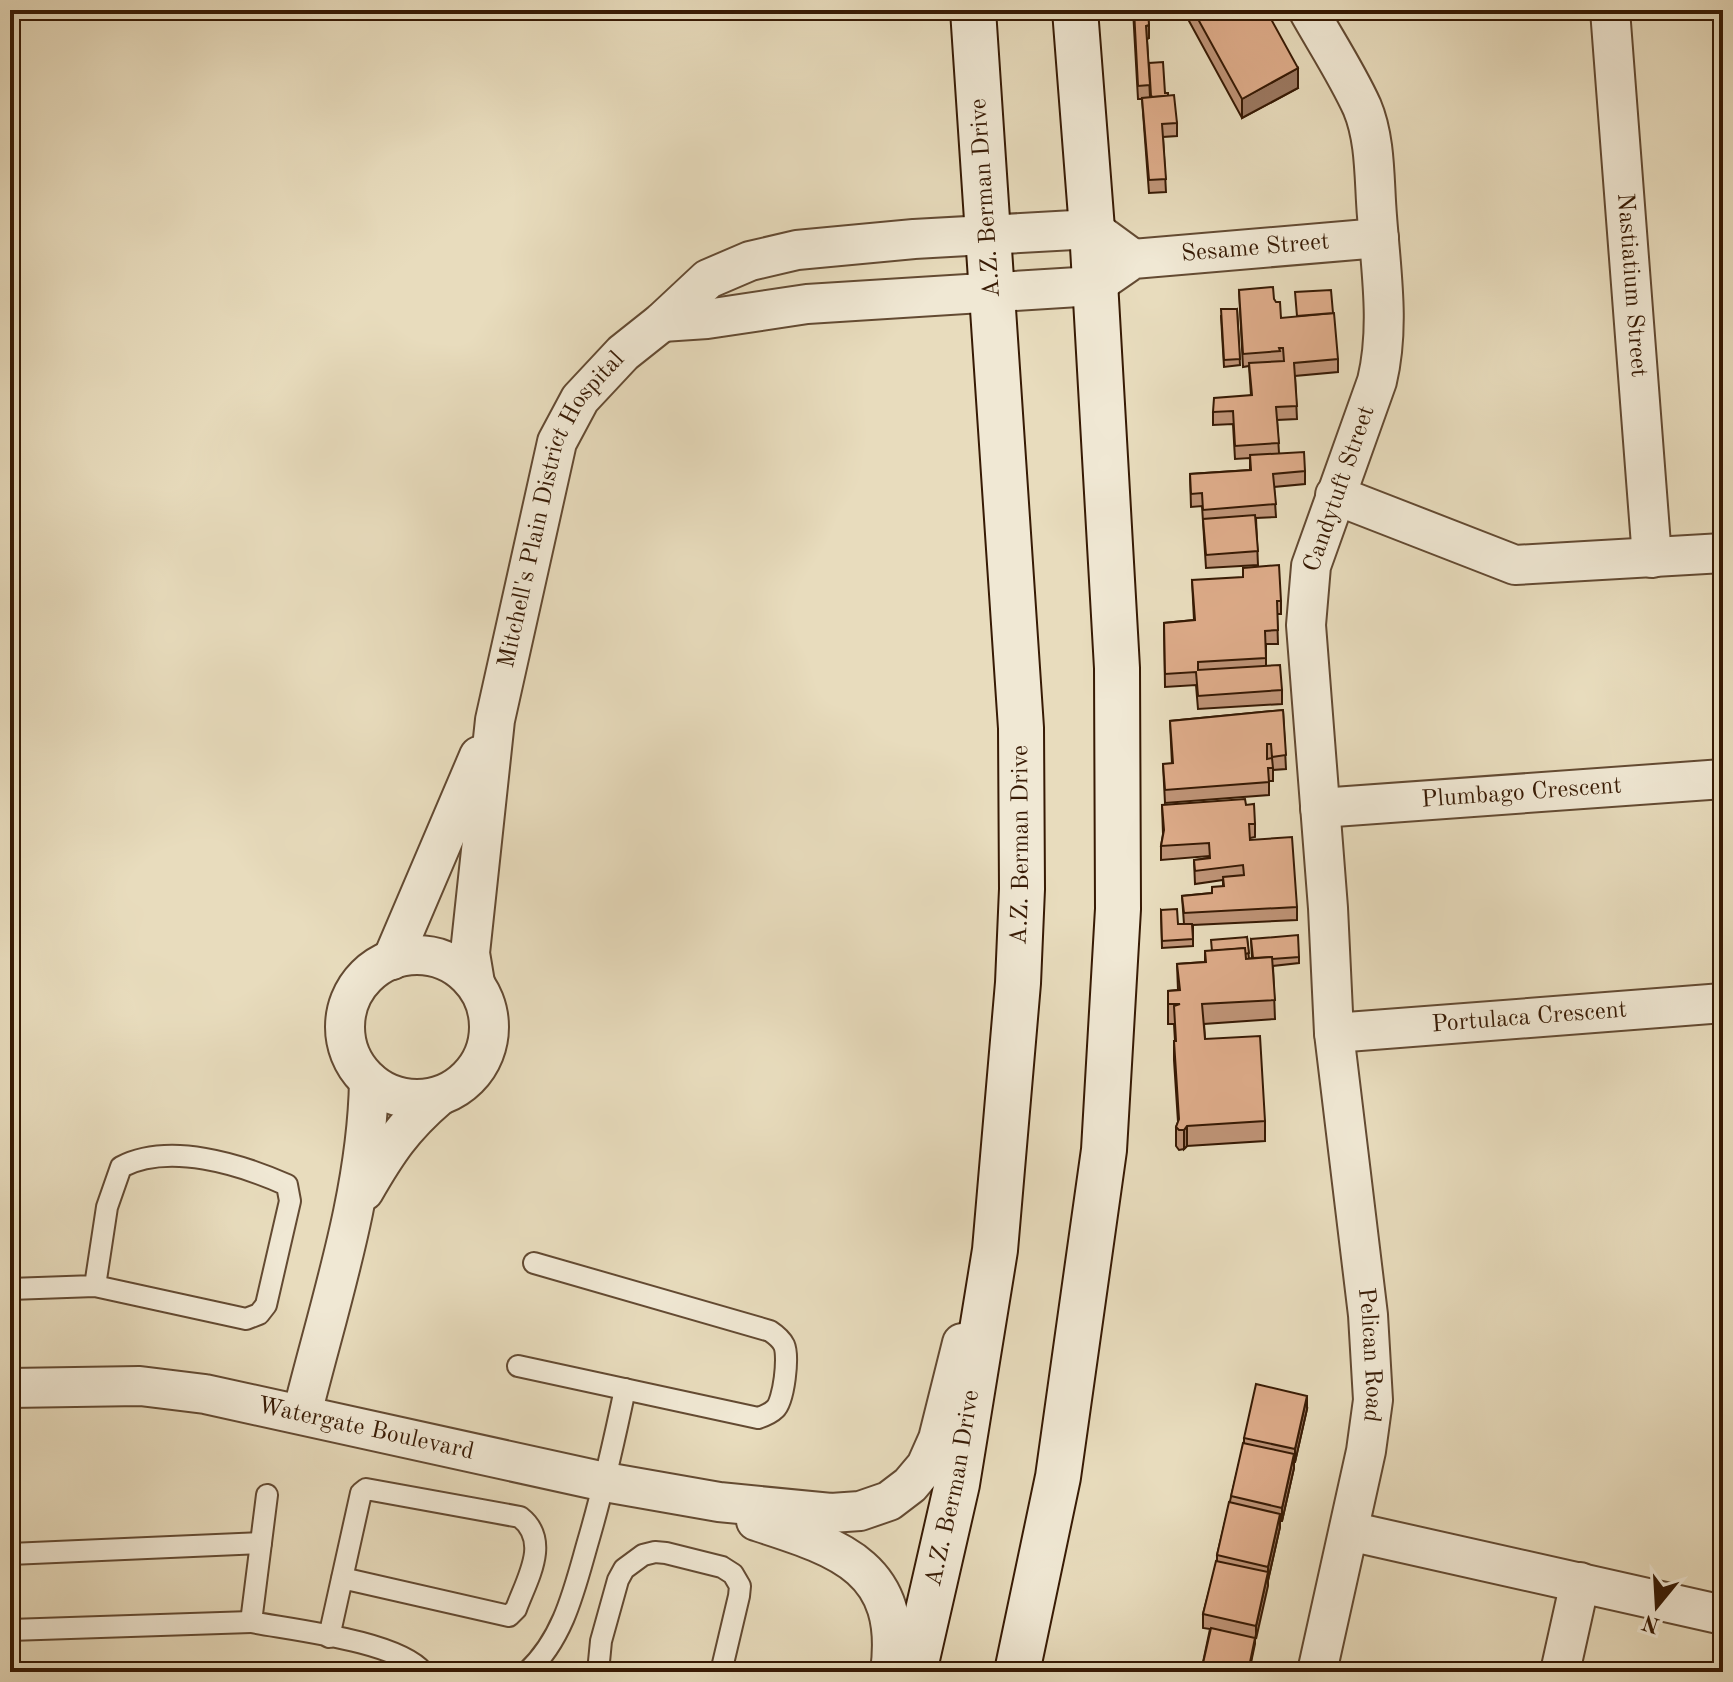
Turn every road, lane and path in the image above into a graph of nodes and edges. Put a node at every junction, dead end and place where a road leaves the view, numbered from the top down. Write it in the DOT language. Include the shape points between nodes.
graph roads {
  1 [pos="973,10"];
  2 [pos="1075,10"];
  3 [pos="1308,10"];
  4 [pos="1610,10"];
  5 [pos="1092,229"];
  6 [pos="989,237"];
  7 [pos="1379,238"];
  8 [pos="1133,259"];
  9 [pos="1094,286"];
  10 [pos="992,292"];
  11 [pos="662,322"];
  12 [pos="1335,495"];
  13 [pos="1723,553"];
  14 [pos="1652,558"];
  15 [pos="495,720"];
  16 [pos="1723,779"];
  17 [pos="1320,808"];
  18 [pos="392,960"];
  19 [pos="475,983"];
  20 [pos="1723,1003"];
  21 [pos="1334,1033"];
  22 [pos="369,1081"];
  23 [pos="438,1097"];
  24 [pos="354,1207"];
  25 [pos="995,1250"];
  26 [pos="534,1263"];
  27 [pos="95,1286"];
  28 [pos="10,1289"];
  29 [pos="518,1366"];
  30 [pos="10,1388"];
  31 [pos="625,1389"];
  32 [pos="302,1414"];
  33 [pos="605,1482"];
  34 [pos="267,1495"];
  35 [pos="719,1502"];
  36 [pos="1349,1531"];
  37 [pos="261,1543"];
  38 [pos="10,1554"];
  39 [pos="342,1578"];
  40 [pos="1580,1582"];
  41 [pos="1723,1615"];
  42 [pos="251,1622"];
  43 [pos="10,1630"];
  44 [pos="329,1637"];
  45 [pos="423,1672"];
  46 [pos="527,1672"];
  47 [pos="598,1672"];
  48 [pos="721,1672"];
  49 [pos="890,1672"];
  50 [pos="914,1672"];
  51 [pos="1017,1672"];
  52 [pos="1317,1672"];
  53 [pos="1560,1672"];
  1 -- 6 [label="main road, A.Z. Berman Drive"];
  2 -- 5 [label="main road"];
  3 -- 7 [label="street, Candytuft Street" via="1362,107"];
  4 -- 14 [label="street, Nastiatium Street"];
  5 -- 6 [label="street, Mitchell's Plain District Hospital"];
  5 -- 8 [label="street"];
  5 -- 9 [label="main road"];
  6 -- 10 [label="main road, A.Z. Berman Drive"];
  6 -- 11 [label="street, Mitchell's Plain District Hospital" via="797,250 750,261 708,279"];
  7 -- 8 [label="street, Sesame Street"];
  7 -- 12 [label="street, Candytuft Street" via="1383,356"];
  8 -- 9 [label="street, Sesame Street"];
  9 -- 10 [label="street"];
  9 -- 51 [label="main road" via="1117,668 1117,924 1104,1150 1058,1477"];
  10 -- 11 [label="street" via="807,304"];
  10 -- 25 [label="main road, A.Z. Berman Drive" via="1021,728 1022,889"];
  11 -- 15 [label="street, Mitchell's Plain District Hospital" via="623,353 580,399 557,442"];
  12 -- 14 [label="street" via="1515,565"];
  12 -- 17 [label="street, Candytuft Street" via="1307,593"];
  13 -- 14 [label="street"];
  15 -- 18 [label="street, Mitchell's Plain District Hospital"];
  15 -- 19 [label="street, Mitchell's Plain District Hospital" via="470,953"];
  16 -- 17 [label="street, Plumbago Crescent"];
  17 -- 21 [label="street, Candytuft Street"];
  18 -- 19 [label="street" via="414,955 437,958"];
  18 -- 22 [label="street, Mitchell's Plain District Hospital" via="367,975 352,995 345,1019 347,1044"];
  19 -- 23 [label="street, Mitchell's Plain District Hospital" via="486,1004 487,1049 476,1070"];
  20 -- 21 [label="street, Portulaca Crescent"];
  21 -- 36 [label="street, Pelican Road" via="1368,1315 1373,1400"];
  22 -- 23 [label="street" via="392,1095"];
  22 -- 24 [label="street"];
  23 -- 24 [label="street, Mitchell's Plain District Hospital" via="394,1141"];
  24 -- 32 [label="street"];
  25 -- 35 [label="street, Watergate Boulevard" via="961,1346 938,1439 910,1485 889,1501 860,1511"];
  25 -- 50 [label="main road, A.Z. Berman Drive" via="957,1484"];
  26 -- 31 [label="lane" via="770,1331 787,1353 781,1399 767,1416"];
  27 -- 27 [label="lane" via="107,1207 121,1167 137,1158 182,1155 258,1172 287,1185 290,1201 266,1305 259,1314 246,1319"];
  27 -- 28 [label="lane"];
  29 -- 31 [label="lane"];
  30 -- 32 [label="street, Watergate Boulevard" via="140,1386"];
  31 -- 33 [label="lane"];
  32 -- 33 [label="street, Watergate Boulevard"];
  33 -- 35 [label="street, Watergate Boulevard"];
  33 -- 46 [label="lane" via="568,1609 553,1640"];
  34 -- 37 [label="lane"];
  35 -- 49 [label="street, Watergate Boulevard" via="842,1552 875,1581 892,1629"];
  36 -- 40 [label="street"];
  36 -- 52 [label="street, Pelican Road"];
  37 -- 38 [label="lane"];
  37 -- 42 [label="lane"];
  39 -- 39 [label="lane" via="366,1489 520,1517 529,1524 538,1547 509,1616"];
  39 -- 44 [label="lane"];
  40 -- 41 [label="street"];
  40 -- 53 [label="street"];
  42 -- 43 [label="lane"];
  42 -- 44 [label="lane"];
  44 -- 45 [label="lane" via="398,1653"];
  47 -- 48 [label="lane" via="618,1580 632,1561 655,1552 722,1567 740,1586"];
}
